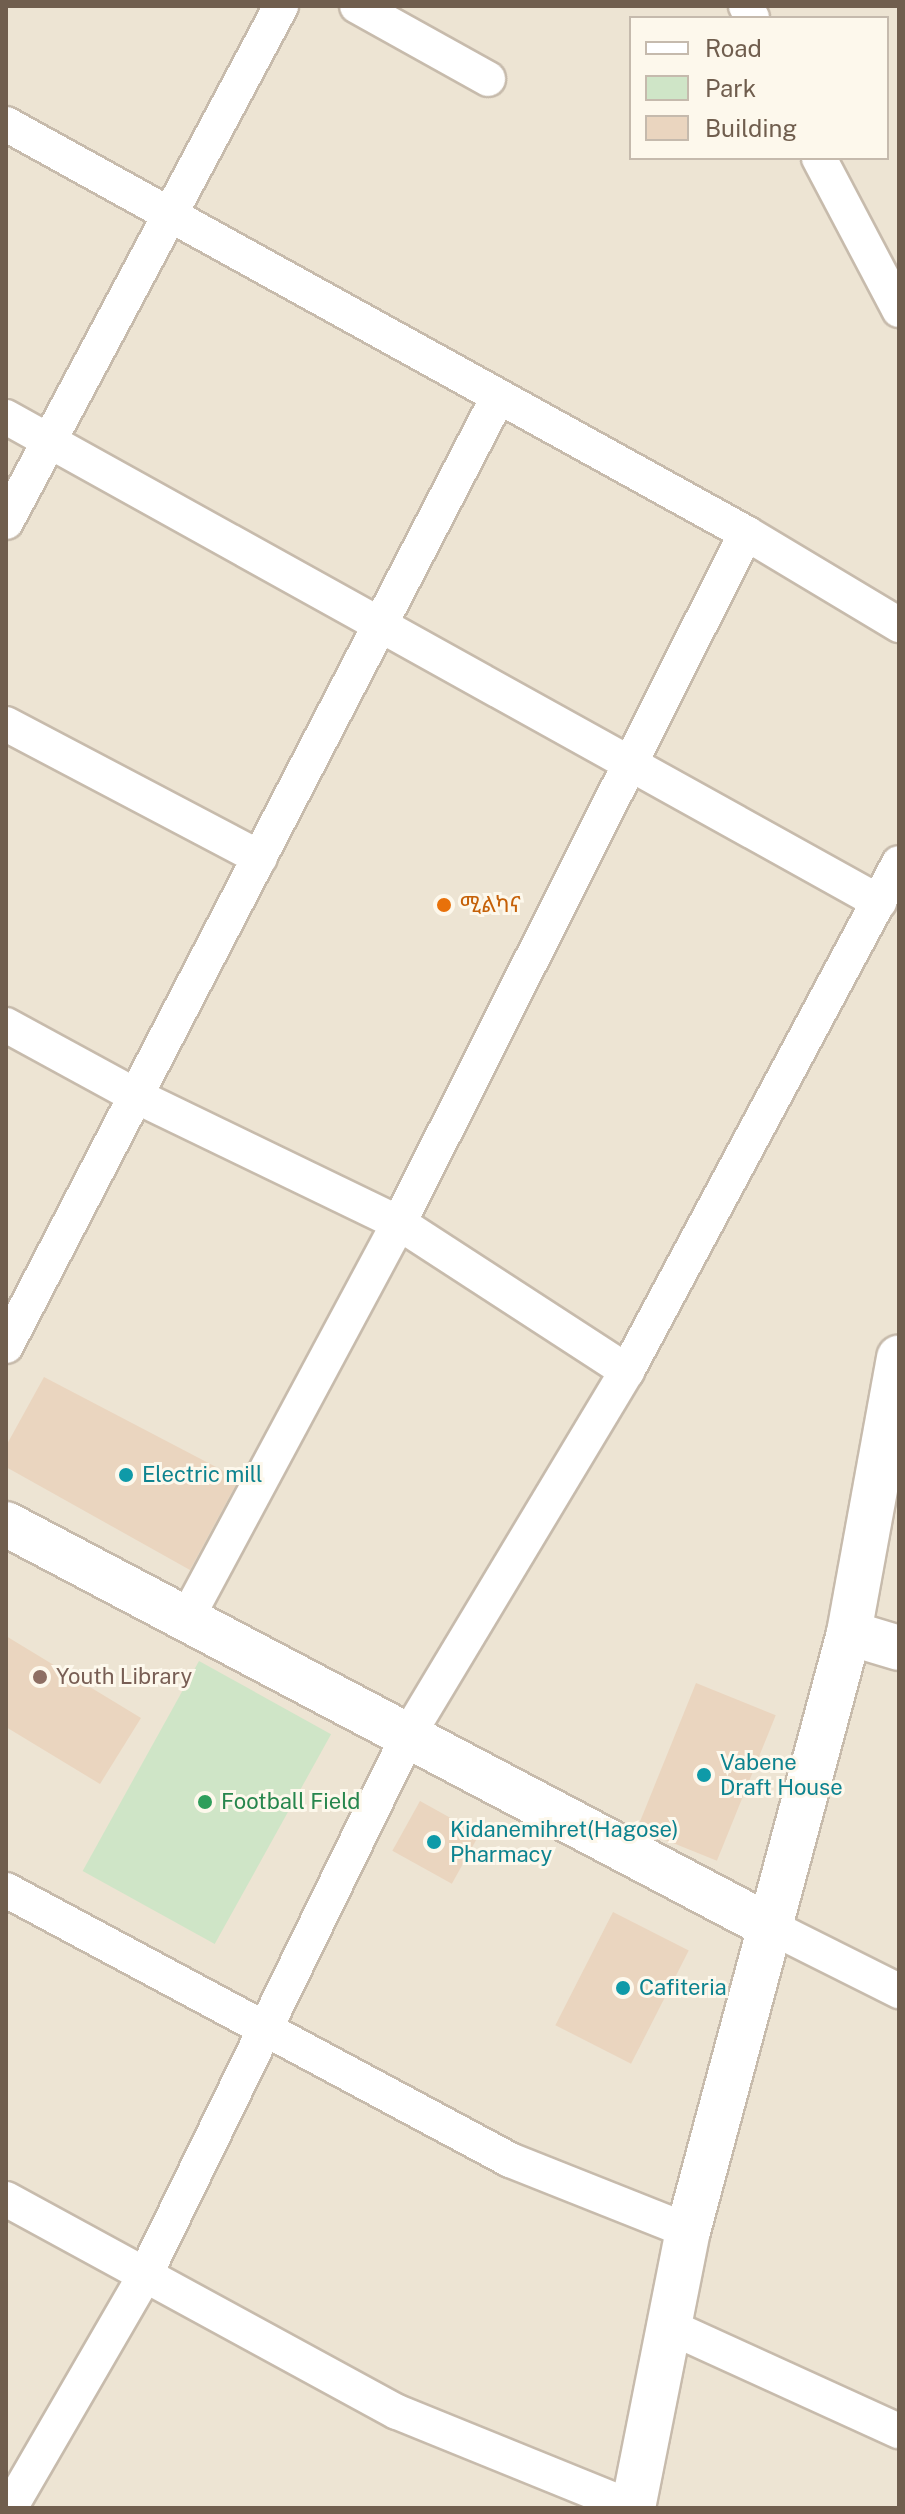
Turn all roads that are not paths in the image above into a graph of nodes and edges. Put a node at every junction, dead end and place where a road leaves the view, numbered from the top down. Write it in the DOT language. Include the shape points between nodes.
graph roads {
  1 [pos="281,6"];
  2 [pos="357,6"];
  3 [pos="488,79"];
  4 [pos="6,124"];
  5 [pos="820,160"];
  6 [pos="170,215"];
  7 [pos="899,310"];
  8 [pos="497,399"];
  9 [pos="6,417"];
  10 [pos="48,440"];
  11 [pos="6,522"];
  12 [pos="746,533"];
  13 [pos="899,625"];
  14 [pos="380,628"];
  15 [pos="6,724"];
  16 [pos="628,763"];
  17 [pos="260,858"];
  18 [pos="899,863"];
  19 [pos="879,902"];
  20 [pos="6,1025"];
  21 [pos="136,1096"];
  22 [pos="399,1223"];
  23 [pos="6,1346"];
  24 [pos="899,1358"];
  25 [pos="627,1371"];
  26 [pos="6,1524"];
  27 [pos="188,1616"];
  28 [pos="849,1633"];
  29 [pos="899,1648"];
  30 [pos="410,1732"];
  31 [pos="6,1890"];
  32 [pos="767,1925"];
  33 [pos="899,1991"];
  34 [pos="261,2027"];
  35 [pos="6,2199"];
  36 [pos="688,2231"];
  37 [pos="145,2275"];
  38 [pos="666,2325"];
  39 [pos="899,2431"];
  40 [pos="17,2502"];
  41 [pos="633,2508"];
  1 -- 6 [label="street"];
  2 -- 3 [label="street"];
  4 -- 6 [label="street"];
  5 -- 7 [label="street"];
  6 -- 8 [label="street"];
  6 -- 10 [label="street"];
  8 -- 12 [label="street"];
  8 -- 14 [label="street"];
  9 -- 10 [label="street"];
  10 -- 11 [label="street"];
  10 -- 14 [label="street"];
  12 -- 13 [label="street"];
  12 -- 16 [label="street"];
  14 -- 16 [label="street"];
  14 -- 17 [label="street"];
  15 -- 17 [label="street"];
  16 -- 19 [label="street"];
  16 -- 22 [label="street"];
  17 -- 21 [label="street"];
  18 -- 19 [label="street"];
  19 -- 25 [label="street"];
  20 -- 21 [label="street"];
  21 -- 22 [label="street"];
  21 -- 23 [label="street"];
  22 -- 25 [label="street"];
  22 -- 27 [label="street"];
  24 -- 28 [label="street"];
  25 -- 30 [label="street"];
  26 -- 27 [label="street"];
  27 -- 30 [label="street"];
  28 -- 29 [label="street"];
  28 -- 32 [label="street"];
  30 -- 32 [label="street"];
  30 -- 34 [label="street"];
  31 -- 34 [label="street"];
  32 -- 33 [label="street"];
  32 -- 36 [label="street"];
  34 -- 36 [label="street" via="510,2160"];
  34 -- 37 [label="street"];
  35 -- 37 [label="street"];
  36 -- 38 [label="street"];
  37 -- 40 [label="street"];
  37 -- 41 [label="street" via="397,2412"];
  38 -- 39 [label="street"];
  38 -- 41 [label="street"];
}
